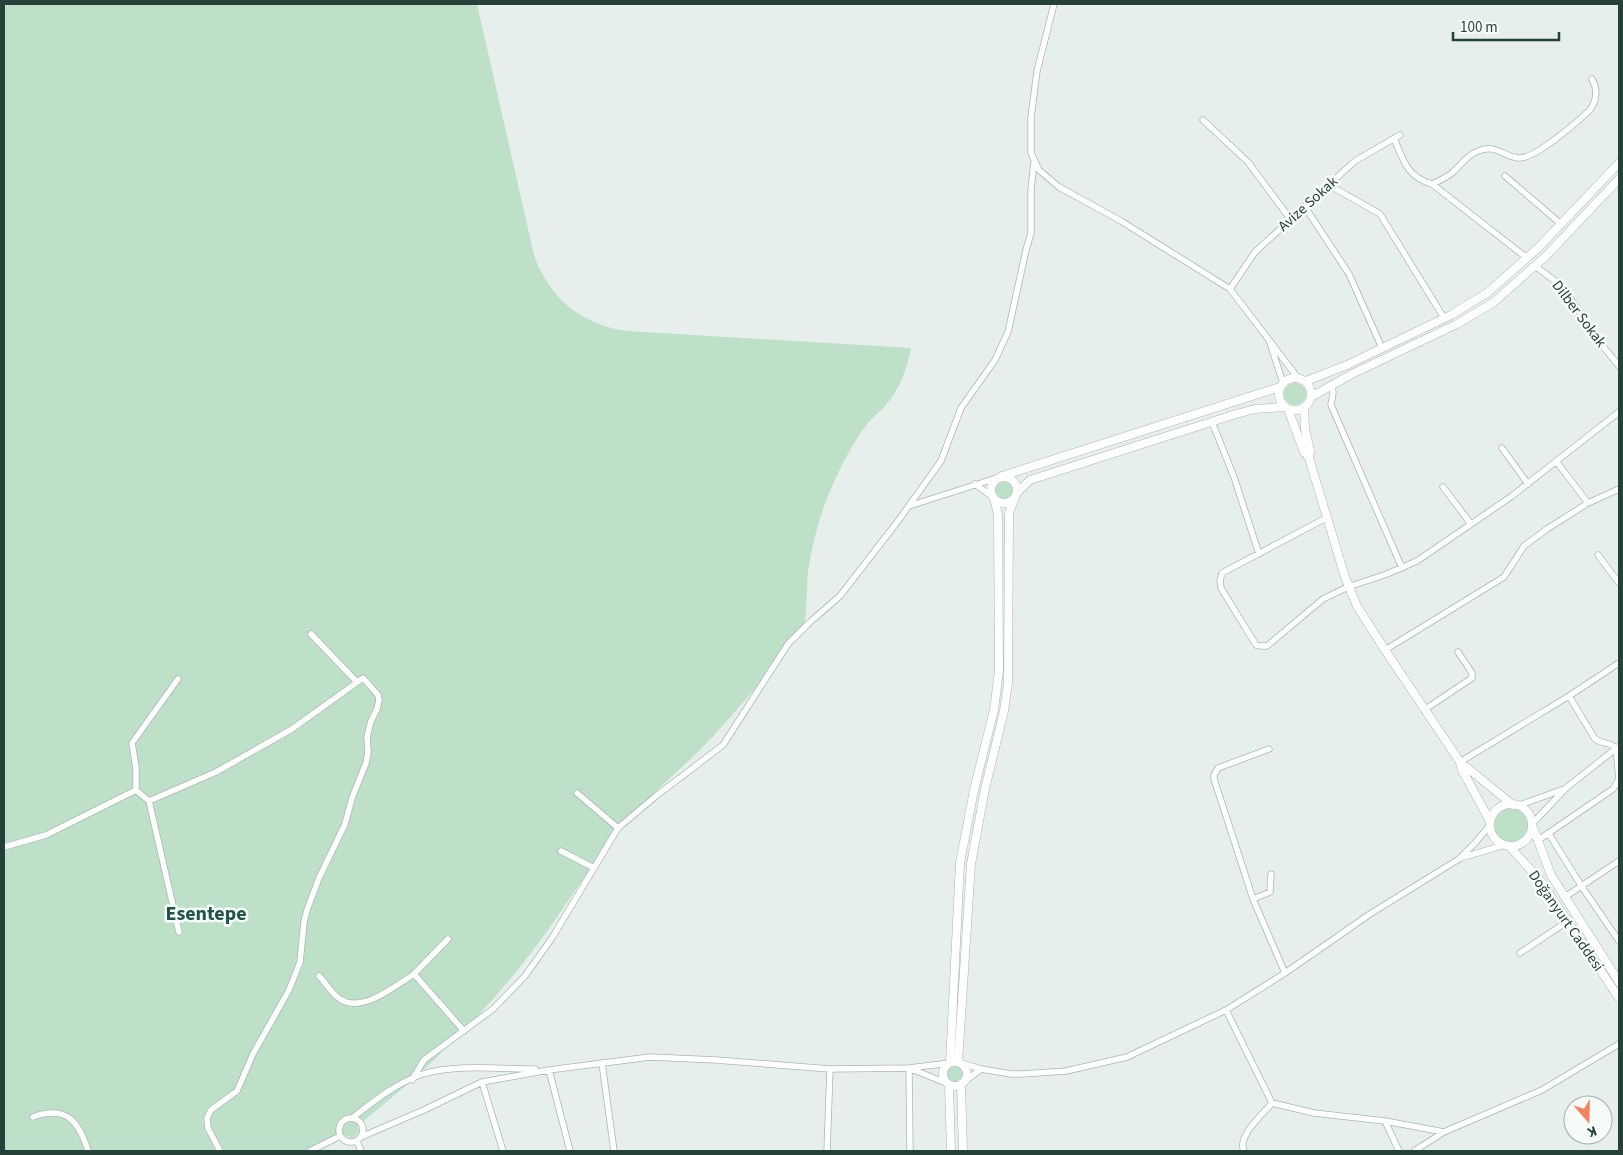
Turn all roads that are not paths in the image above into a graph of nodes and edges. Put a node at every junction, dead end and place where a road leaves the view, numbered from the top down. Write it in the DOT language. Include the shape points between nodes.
graph roads {
  1 [pos="1054,4"];
  2 [pos="1592,79"];
  3 [pos="1204,120"];
  4 [pos="1400,134"];
  5 [pos="1394,138"];
  6 [pos="1034,162"];
  7 [pos="1619,163"];
  8 [pos="1505,176"];
  9 [pos="1619,179"];
  10 [pos="1432,184"];
  11 [pos="1329,185"];
  12 [pos="1305,207"];
  13 [pos="1291,220"];
  14 [pos="1560,224"];
  15 [pos="1527,258"];
  16 [pos="1535,266"];
  17 [pos="1230,289"];
  18 [pos="1444,318"];
  19 [pos="1268,338"];
  20 [pos="1382,348"];
  21 [pos="1619,366"];
  22 [pos="1302,380"];
  23 [pos="1281,385"];
  24 [pos="1332,386"];
  25 [pos="1311,397"];
  26 [pos="1286,408"];
  27 [pos="1304,408"];
  28 [pos="1619,412"];
  29 [pos="1212,422"];
  30 [pos="1502,448"];
  31 [pos="1308,458"];
  32 [pos="1556,461"];
  33 [pos="999,477"];
  34 [pos="975,484"];
  35 [pos="1528,484"];
  36 [pos="1442,487"];
  37 [pos="1619,489"];
  38 [pos="1016,495"];
  39 [pos="994,498"];
  40 [pos="1588,503"];
  41 [pos="909,506"];
  42 [pos="1326,518"];
  43 [pos="1471,524"];
  44 [pos="1259,554"];
  45 [pos="1598,555"];
  46 [pos="1402,568"];
  47 [pos="1619,583"];
  48 [pos="1348,587"];
  49 [pos="311,634"];
  50 [pos="1385,650"];
  51 [pos="1458,652"];
  52 [pos="1619,663"];
  53 [pos="178,679"];
  54 [pos="358,682"];
  55 [pos="1569,696"];
  56 [pos="1424,710"];
  57 [pos="1618,747"];
  58 [pos="1269,749"];
  59 [pos="1460,762"];
  60 [pos="1566,788"];
  61 [pos="136,790"];
  62 [pos="577,793"];
  63 [pos="149,801"];
  64 [pos="1515,805"];
  65 [pos="1490,823"];
  66 [pos="1532,824"];
  67 [pos="618,828"];
  68 [pos="1549,834"];
  69 [pos="1537,842"];
  70 [pos="1506,846"];
  71 [pos="4,847"];
  72 [pos="561,851"];
  73 [pos="1459,859"];
  74 [pos="1619,861"];
  75 [pos="594,868"];
  76 [pos="1271,874"];
  77 [pos="1582,887"];
  78 [pos="1565,897"];
  79 [pos="1253,899"];
  80 [pos="1568,921"];
  81 [pos="179,932"];
  82 [pos="448,939"];
  83 [pos="1619,941"];
  84 [pos="1520,954"];
  85 [pos="1285,973"];
  86 [pos="414,974"];
  87 [pos="320,976"];
  88 [pos="1619,982"];
  89 [pos="1619,998"];
  90 [pos="1226,1010"];
  91 [pos="464,1030"];
  92 [pos="1619,1044"];
  93 [pos="954,1062"];
  94 [pos="602,1063"];
  95 [pos="909,1068"];
  96 [pos="830,1069"];
  97 [pos="981,1069"];
  98 [pos="549,1070"];
  99 [pos="412,1080"];
  100 [pos="482,1082"];
  101 [pos="962,1083"];
  102 [pos="948,1084"];
  103 [pos="1272,1103"];
  104 [pos="33,1117"];
  105 [pos="352,1118"];
  106 [pos="1384,1121"];
  107 [pos="1444,1132"];
  108 [pos="340,1136"];
  109 [pos="359,1139"];
  110 [pos="88,1151"];
  111 [pos="220,1151"];
  112 [pos="310,1151"];
  113 [pos="361,1151"];
  114 [pos="503,1151"];
  115 [pos="570,1151"];
  116 [pos="614,1151"];
  117 [pos="828,1151"];
  118 [pos="910,1151"];
  119 [pos="951,1151"];
  120 [pos="963,1151"];
  121 [pos="1244,1151"];
  122 [pos="1400,1151"];
  123 [pos="1414,1151"];
  1 -- 6 [label="street" via="1037,72 1030,118"];
  2 -- 10 [label="street" via="1596,92 1594,105 1547,146 1523,158 1492,148 1479,150 1442,180"];
  3 -- 13 [label="street" via="1248,162"];
  4 -- 5 [label="street, Avize Sokak"];
  5 -- 10 [label="street" via="1407,169 1422,181"];
  5 -- 11 [label="street, Avize Sokak" via="1355,161"];
  6 -- 17 [label="street" via="1059,187"];
  6 -- 41 [label="street" via="1031,233 1008,332 996,360 961,408 941,462"];
  7 -- 14 [label="street"];
  8 -- 14 [label="street"];
  9 -- 16 [label="street"];
  10 -- 15 [label="street"];
  11 -- 12 [label="street, Avize Sokak"];
  11 -- 18 [label="street" via="1380,214"];
  12 -- 13 [label="street, Avize Sokak"];
  12 -- 20 [label="street" via="1349,274"];
  13 -- 17 [label="street, Avize Sokak" via="1255,252"];
  14 -- 15 [label="street"];
  15 -- 18 [label="street" via="1487,293"];
  16 -- 21 [label="street, Dilber Sokak" via="1558,282"];
  16 -- 24 [label="street" via="1494,302 1464,320"];
  17 -- 19 [label="street"];
  18 -- 20 [label="street"];
  19 -- 22 [label="street"];
  19 -- 23 [label="street"];
  20 -- 22 [label="street" via="1348,365"];
  22 -- 23 [label="street" via="1290,378"];
  22 -- 25 [label="street" via="1311,388"];
  23 -- 26 [label="street" via="1280,400"];
  23 -- 33 [label="street"];
  24 -- 25 [label="street"];
  24 -- 46 [label="street" via="1331,405"];
  25 -- 27 [label="street"];
  26 -- 27 [label="street"];
  26 -- 29 [label="street" via="1246,411"];
  26 -- 31 [label="street"];
  27 -- 31 [label="street" via="1310,451"];
  28 -- 32 [label="street"];
  29 -- 38 [label="street" via="1030,480"];
  29 -- 44 [label="street"];
  30 -- 35 [label="street"];
  31 -- 42 [label="street"];
  32 -- 35 [label="street"];
  32 -- 40 [label="street"];
  33 -- 34 [label="street"];
  33 -- 38 [label="street" via="1014,481"];
  33 -- 39 [label="street" via="990,488"];
  34 -- 39 [label="street"];
  34 -- 41 [label="street"];
  35 -- 43 [label="street"];
  36 -- 43 [label="street"];
  37 -- 40 [label="street"];
  38 -- 39 [label="street" via="1004,503"];
  38 -- 93 [label="street" via="1009,513 1008,683 971,864"];
  39 -- 93 [label="street" via="998,515 999,671 994,710 960,863"];
  40 -- 50 [label="street" via="1524,546 1504,577"];
  41 -- 67 [label="street" via="840,596 788,644 723,745"];
  42 -- 44 [label="street"];
  42 -- 48 [label="street"];
  43 -- 46 [label="street"];
  44 -- 48 [label="street" via="1222,573 1220,580 1253,642 1260,646 1267,646 1323,599"];
  45 -- 47 [label="street"];
  46 -- 48 [label="street"];
  48 -- 50 [label="street"];
  49 -- 54 [label="street"];
  50 -- 56 [label="street"];
  51 -- 56 [label="street" via="1472,678"];
  52 -- 55 [label="street"];
  53 -- 61 [label="street" via="132,743"];
  54 -- 63 [label="street" via="292,729 216,772"];
  54 -- 111 [label="street" via="363,678 379,700 370,721 366,763 345,824 307,910 300,962 288,990 236,1091 208,1114 207,1123"];
  55 -- 57 [label="street" via="1595,738"];
  55 -- 59 [label="street"];
  56 -- 59 [label="street"];
  57 -- 60 [label="street"];
  57 -- 68 [label="street" via="1619,779 1613,789"];
  58 -- 79 [label="street" via="1218,768 1214,775"];
  59 -- 64 [label="street"];
  59 -- 65 [label="street"];
  60 -- 64 [label="street"];
  60 -- 66 [label="street"];
  61 -- 63 [label="street"];
  61 -- 71 [label="street" via="46,834"];
  62 -- 67 [label="street"];
  63 -- 81 [label="street"];
  64 -- 65 [label="street" via="1497,810"];
  64 -- 66 [label="street" via="1528,813"];
  65 -- 70 [label="street" via="1494,838"];
  65 -- 73 [label="street"];
  66 -- 69 [label="street, Doğanyurt Caddesi"];
  66 -- 70 [label="street" via="1525,841"];
  67 -- 75 [label="street"];
  68 -- 69 [label="street"];
  68 -- 77 [label="street"];
  69 -- 78 [label="street, Doğanyurt Caddesi"];
  70 -- 73 [label="street"];
  70 -- 80 [label="street, Doğanyurt Caddesi" via="1540,880"];
  72 -- 75 [label="street"];
  73 -- 85 [label="street" via="1370,914"];
  74 -- 77 [label="street"];
  75 -- 91 [label="street" via="525,976 493,1009"];
  76 -- 79 [label="street" via="1270,892"];
  77 -- 78 [label="street"];
  77 -- 83 [label="street"];
  78 -- 88 [label="street, Doğanyurt Caddesi"];
  79 -- 85 [label="street"];
  80 -- 84 [label="street"];
  80 -- 89 [label="street, Doğanyurt Caddesi"];
  82 -- 86 [label="street"];
  85 -- 90 [label="street"];
  86 -- 87 [label="street" via="375,999 358,1003 340,999"];
  86 -- 91 [label="street"];
  90 -- 97 [label="street" via="1127,1057 1066,1070 1022,1074"];
  90 -- 103 [label="street"];
  91 -- 99 [label="street" via="424,1060"];
  92 -- 107 [label="street" via="1542,1090"];
  93 -- 95 [label="street"];
  93 -- 97 [label="street"];
  93 -- 101 [label="street" via="966,1070"];
  93 -- 102 [label="street" via="944,1068 943,1076"];
  94 -- 96 [label="street" via="650,1057"];
  94 -- 98 [label="street"];
  94 -- 116 [label="street"];
  95 -- 96 [label="street"];
  95 -- 102 [label="street"];
  95 -- 118 [label="street"];
  96 -- 117 [label="street"];
  97 -- 101 [label="street"];
  98 -- 99 [label="street" via="459,1069 424,1074"];
  98 -- 100 [label="street"];
  98 -- 115 [label="street"];
  99 -- 105 [label="street" via="385,1092"];
  100 -- 109 [label="street"];
  100 -- 114 [label="street"];
  101 -- 102 [label="street"];
  101 -- 120 [label="street"];
  102 -- 119 [label="street"];
  103 -- 106 [label="street" via="1342,1117"];
  103 -- 121 [label="street" via="1243,1138"];
  104 -- 110 [label="street" via="55,1113 70,1118 84,1136"];
  105 -- 108 [label="street" via="341,1124"];
  105 -- 109 [label="street" via="362,1125"];
  106 -- 107 [label="street"];
  106 -- 122 [label="street"];
  107 -- 123 [label="street"];
  108 -- 109 [label="street" via="347,1142"];
  108 -- 112 [label="street"];
  109 -- 113 [label="street"];
}
